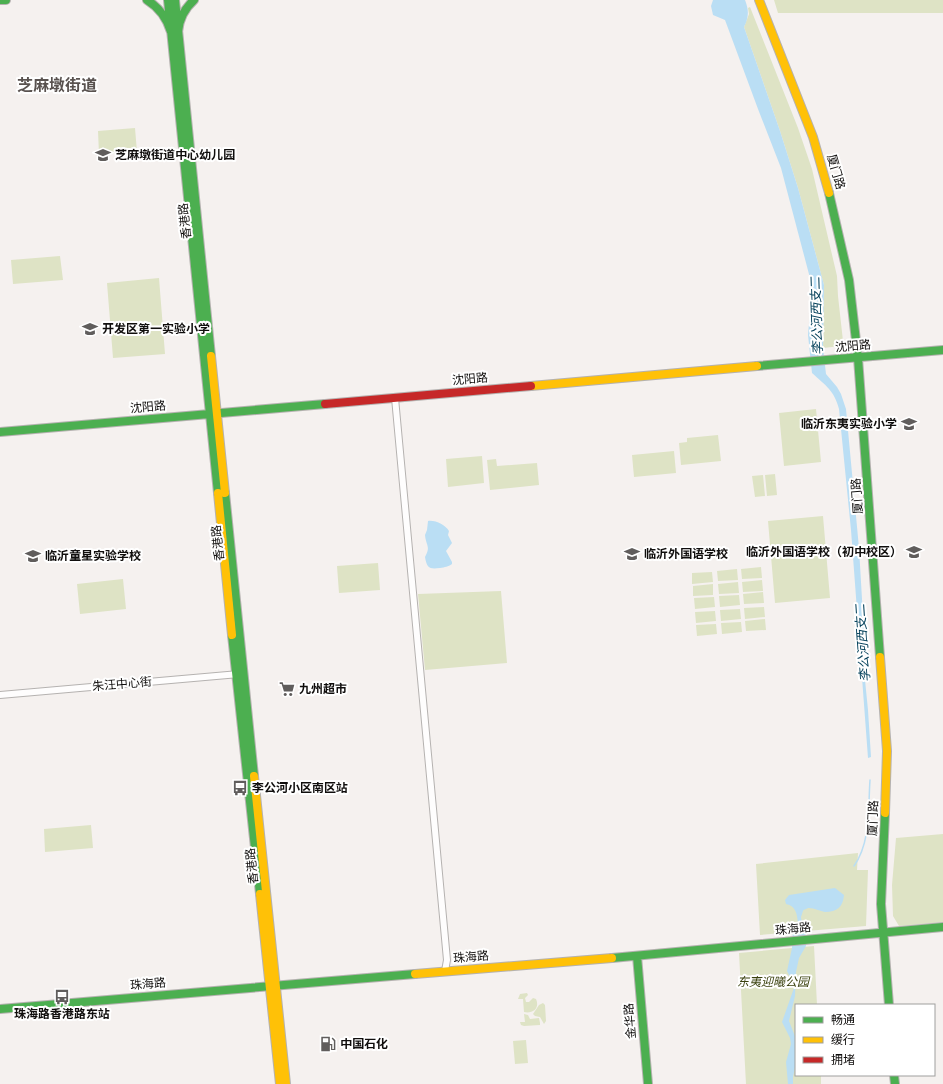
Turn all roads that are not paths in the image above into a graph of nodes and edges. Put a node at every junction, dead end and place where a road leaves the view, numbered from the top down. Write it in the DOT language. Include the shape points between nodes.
graph roads {
  1 [pos="0,0"];
  2 [pos="6,0"];
  3 [pos="147,0"];
  4 [pos="168,0"];
  5 [pos="174,0"];
  6 [pos="194,0"];
  7 [pos="759,0"];
  8 [pos="174,32"];
  9 [pos="943,350"];
  10 [pos="858,358"];
  11 [pos="395,398"];
  12 [pos="213,413"];
  13 [pos="0,432"];
  14 [pos="240,674"];
  15 [pos="0,695"];
  16 [pos="943,927"];
  17 [pos="883,932"];
  18 [pos="637,956"];
  19 [pos="445,972"];
  20 [pos="273,985"];
  21 [pos="889,1004"];
  22 [pos="0,1009"];
  23 [pos="280,1084"];
  24 [pos="286,1084"];
  25 [pos="648,1084"];
  1 -- 2 [label="main road"];
  3 -- 8 [label="main road" via="163,12"];
  4 -- 8 [label="main road, 香港路"];
  5 -- 8 [label="main road, 香港路"];
  6 -- 8 [label="main road" via="182,13"];
  7 -- 10 [label="main road, 厦门路" via="813,137 827,183 849,280"];
  8 -- 12 [label="main road, 香港路"];
  9 -- 10 [label="main road, 沈阳路"];
  10 -- 11 [label="main road, 沈阳路"];
  10 -- 17 [label="main road, 厦门路" via="888,751 881,904"];
  11 -- 12 [label="main road, 沈阳路"];
  11 -- 19 [label="street" via="447,960"];
  12 -- 13 [label="main road, 沈阳路"];
  12 -- 14 [label="main road, 香港路"];
  14 -- 15 [label="street, 朱汪中心街"];
  14 -- 20 [label="main road, 香港路"];
  16 -- 17 [label="main road, 珠海路"];
  17 -- 18 [label="main road, 珠海路"];
  17 -- 21 [label="main road, 厦门路"];
  18 -- 19 [label="main road, 珠海路"];
  18 -- 25 [label="main road, 金华路"];
  19 -- 20 [label="main road, 珠海路"];
  20 -- 22 [label="main road, 珠海路"];
  20 -- 23 [label="main road, 香港路"];
  20 -- 24 [label="main road, 香港路"];
}
